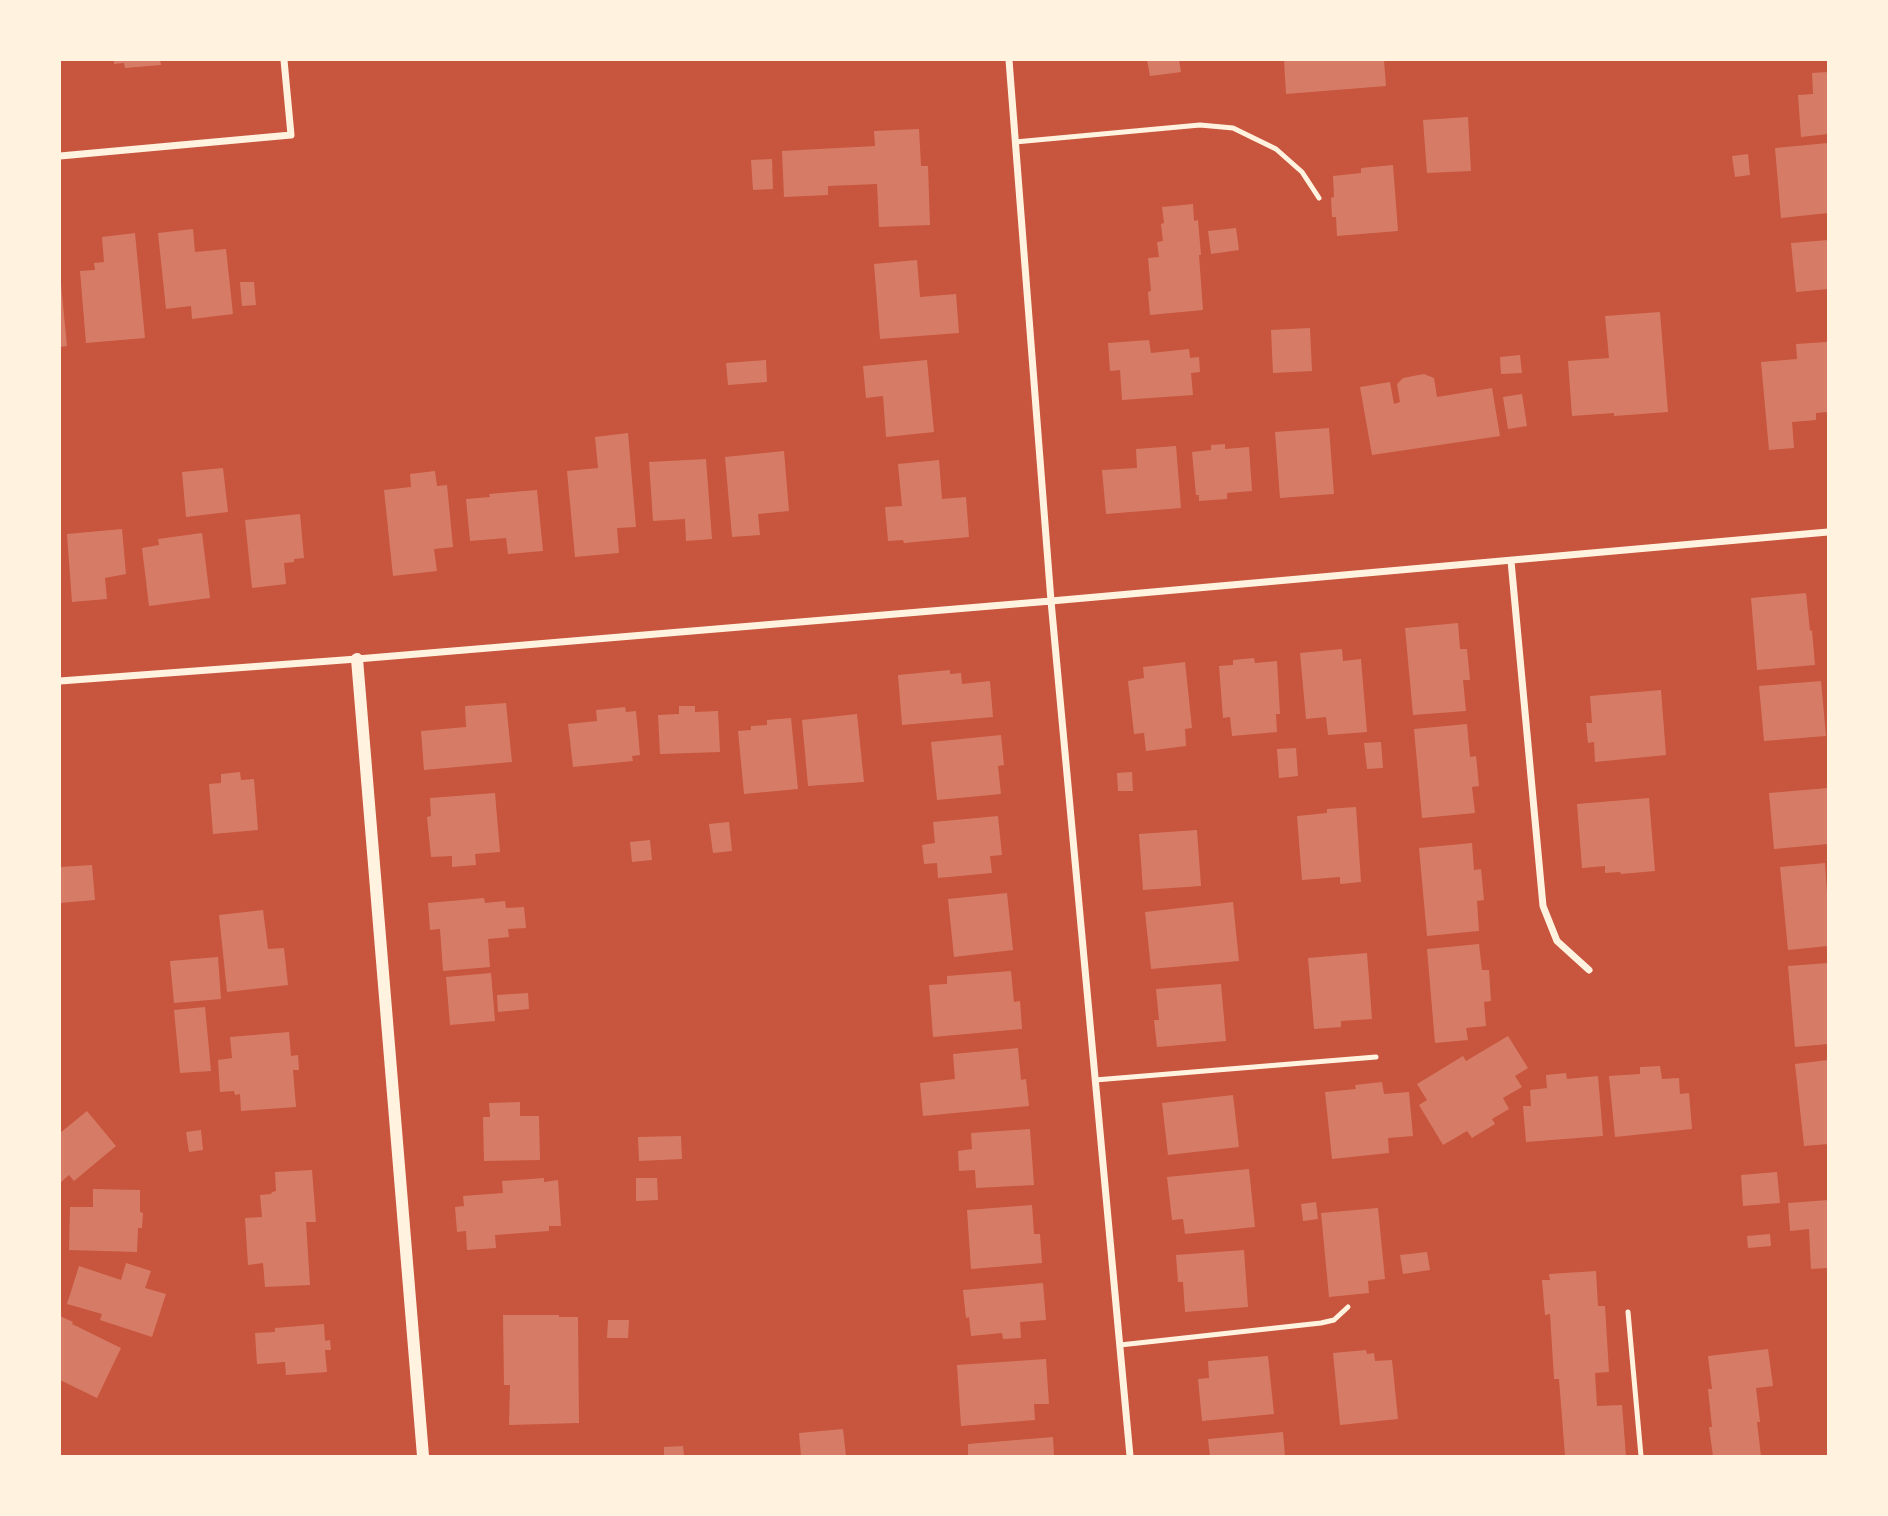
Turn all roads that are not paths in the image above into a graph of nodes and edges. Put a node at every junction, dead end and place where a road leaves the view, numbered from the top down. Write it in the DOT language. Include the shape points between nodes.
graph roads {
  1 [pos="284,60"];
  2 [pos="1009,60"];
  3 [pos="1015,142"];
  4 [pos="60,156"];
  5 [pos="1318,198"];
  6 [pos="1829,532"];
  7 [pos="1511,561"];
  8 [pos="1051,601"];
  9 [pos="357,659"];
  10 [pos="60,681"];
  11 [pos="1589,970"];
  12 [pos="1376,1057"];
  13 [pos="1095,1080"];
  14 [pos="1348,1307"];
  15 [pos="1628,1312"];
  16 [pos="1120,1345"];
  17 [pos="423,1457"];
  18 [pos="1130,1457"];
  19 [pos="1641,1457"];
  1 -- 4 [label="street" via="291,135"];
  2 -- 3 [label="street"];
  3 -- 5 [label="lane" via="1200,125 1233,128 1276,149 1302,172"];
  3 -- 8 [label="street"];
  6 -- 7 [label="street"];
  7 -- 8 [label="street"];
  7 -- 11 [label="street" via="1543,906 1557,941"];
  8 -- 9 [label="street"];
  8 -- 13 [label="street"];
  9 -- 10 [label="street"];
  9 -- 17 [label="street"];
  12 -- 13 [label="lane"];
  13 -- 16 [label="street"];
  14 -- 16 [label="lane" via="1334,1320 1321,1323"];
  15 -- 19 [label="lane"];
  16 -- 18 [label="street"];
}
